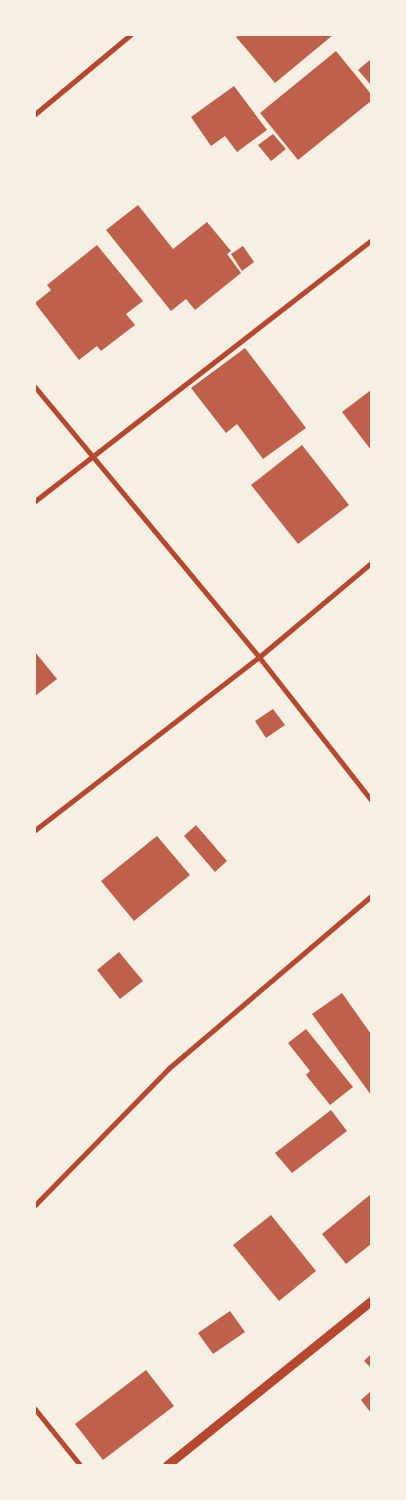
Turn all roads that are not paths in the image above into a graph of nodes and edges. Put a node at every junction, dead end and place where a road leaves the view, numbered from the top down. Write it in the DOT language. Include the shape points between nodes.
graph roads {
  1 [pos="130,35"];
  2 [pos="35,114"];
  3 [pos="371,240"];
  4 [pos="35,388"];
  5 [pos="94,457"];
  6 [pos="35,501"];
  7 [pos="371,563"];
  8 [pos="259,657"];
  9 [pos="371,800"];
  10 [pos="35,830"];
  11 [pos="371,896"];
  12 [pos="35,1205"];
  13 [pos="371,1301"];
  14 [pos="35,1409"];
  15 [pos="80,1465"];
  16 [pos="167,1465"];
  1 -- 2 [label="street"];
  3 -- 5 [label="street"];
  4 -- 5 [label="street"];
  5 -- 6 [label="street"];
  5 -- 8 [label="street"];
  7 -- 8 [label="street"];
  8 -- 9 [label="street"];
  8 -- 10 [label="street"];
  11 -- 12 [label="street" via="169,1068"];
  13 -- 16 [label="street"];
  14 -- 15 [label="street"];
}
